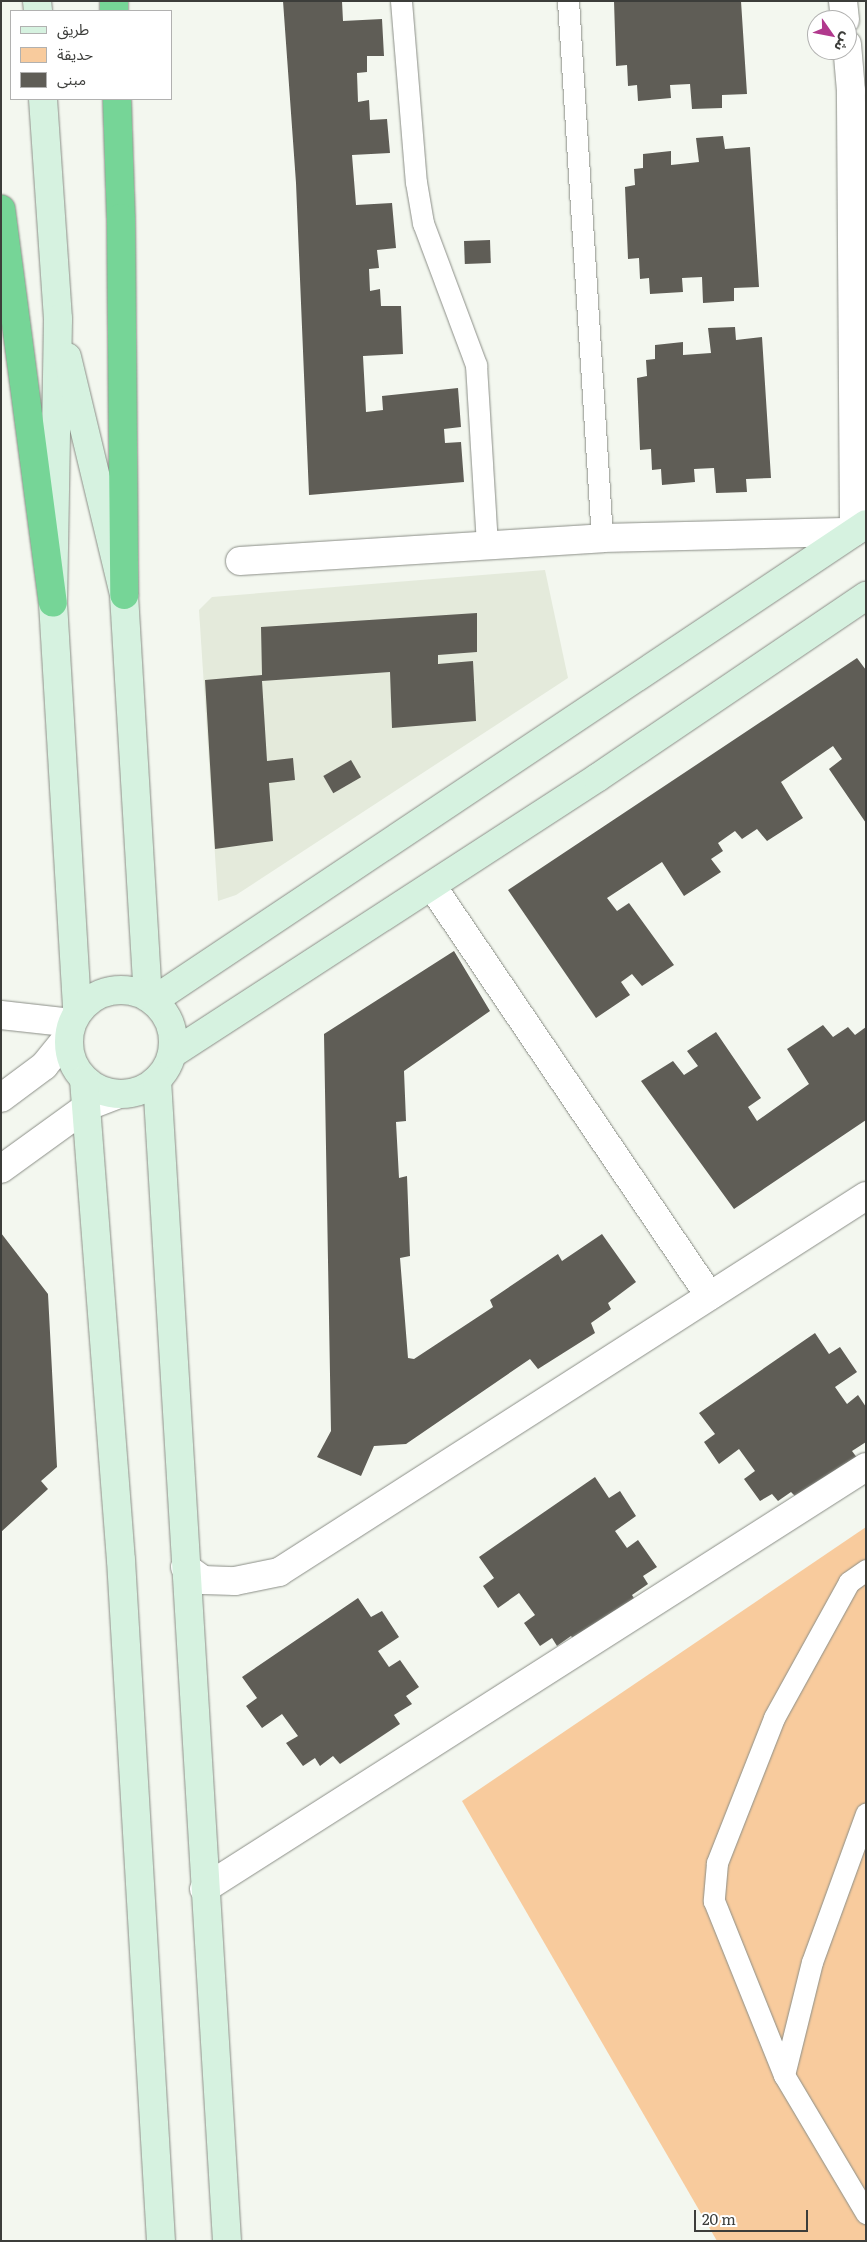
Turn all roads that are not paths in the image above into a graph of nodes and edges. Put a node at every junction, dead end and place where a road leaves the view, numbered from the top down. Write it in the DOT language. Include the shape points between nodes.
graph roads {
  1 [pos="401,1"];
  2 [pos="568,1"];
  3 [pos="851,60"];
  4 [pos="858,90"];
  5 [pos="43,100"];
  6 [pos="117,100"];
  7 [pos="1,209"];
  8 [pos="58,319"];
  9 [pos="860,528"];
  10 [pos="602,538"];
  11 [pos="487,545"];
  12 [pos="240,561"];
  13 [pos="124,595"];
  14 [pos="866,596"];
  15 [pos="53,603"];
  16 [pos="432,886"];
  17 [pos="151,999"];
  18 [pos="1,1015"];
  19 [pos="73,1024"];
  20 [pos="172,1054"];
  21 [pos="84,1080"];
  22 [pos="157,1080"];
  23 [pos="116,1095"];
  24 [pos="1,1098"];
  25 [pos="88,1106"];
  26 [pos="1,1169"];
  27 [pos="866,1196"];
  28 [pos="710,1296"];
  29 [pos="866,1467"];
  30 [pos="185,1567"];
  31 [pos="860,1582"];
  32 [pos="866,1814"];
  33 [pos="204,1889"];
  34 [pos="784,2075"];
  35 [pos="866,2213"];
  36 [pos="161,2241"];
  37 [pos="227,2241"];
  1 -- 11 [label="lane" via="416,182 424,223 476,366"];
  2 -- 10 [label="lane"];
  3 -- 4 [label="street"];
  4 -- 9 [label="street"];
  5 -- 8 [label="street"];
  6 -- 13 [label="highway"];
  7 -- 15 [label="highway"];
  8 -- 13 [label="street"];
  8 -- 15 [label="street"];
  9 -- 10 [label="street"];
  9 -- 17 [label="street"];
  10 -- 11 [label="street"];
  11 -- 12 [label="street"];
  13 -- 17 [label="street"];
  14 -- 16 [label="street"];
  15 -- 19 [label="street"];
  16 -- 20 [label="street"];
  16 -- 28 [label="street"];
  17 -- 19 [label="street" via="130,990 110,990 92,998"];
  17 -- 20 [label="street" via="170,1024"];
  18 -- 19 [label="street"];
  19 -- 21 [label="street" via="69,1052"];
  19 -- 24 [label="street" via="44,1066"];
  20 -- 22 [label="street"];
  21 -- 23 [label="street" via="99,1090"];
  21 -- 25 [label="street"];
  22 -- 23 [label="street" via="145,1089"];
  22 -- 30 [label="street"];
  23 -- 25 [label="street"];
  25 -- 26 [label="street"];
  25 -- 36 [label="street" via="120,1550"];
  27 -- 28 [label="street"];
  28 -- 30 [label="street" via="279,1572 235,1582 203,1580"];
  29 -- 33 [label="street"];
  30 -- 33 [label="street"];
  31 -- 34 [label="lane" via="774,1718 717,1863 714,1901"];
  32 -- 34 [label="lane" via="812,1962"];
  33 -- 37 [label="street"];
  34 -- 35 [label="lane"];
}
